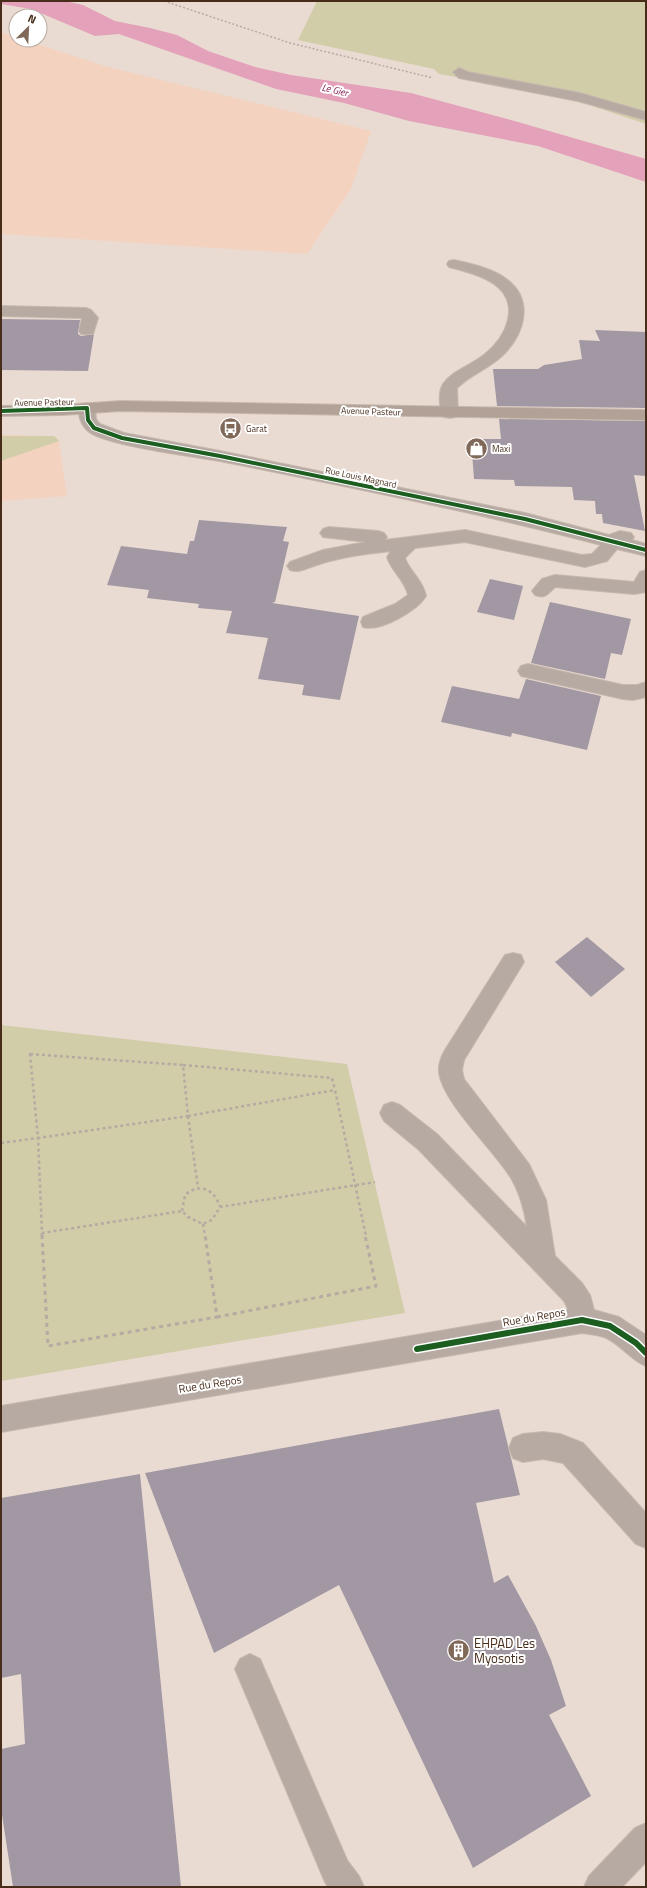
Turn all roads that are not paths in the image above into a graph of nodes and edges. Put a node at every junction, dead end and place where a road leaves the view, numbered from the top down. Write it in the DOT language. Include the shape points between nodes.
graph roads {
  1 [pos="459,72"];
  2 [pos="646,116"];
  3 [pos="454,264"];
  4 [pos="1,311"];
  5 [pos="88,331"];
  6 [pos="87,408"];
  7 [pos="1,411"];
  8 [pos="450,413"];
  9 [pos="646,415"];
  10 [pos="329,533"];
  11 [pos="611,540"];
  12 [pos="413,541"];
  13 [pos="646,541"];
  14 [pos="646,550"];
  15 [pos="296,566"];
  16 [pos="646,576"];
  17 [pos="541,591"];
  18 [pos="370,622"];
  19 [pos="528,671"];
  20 [pos="646,689"];
  21 [pos="513,962"];
  22 [pos="392,1113"];
  23 [pos="543,1260"];
  24 [pos="582,1320"];
  25 [pos="646,1353"];
  26 [pos="1,1419"];
  27 [pos="523,1448"];
  28 [pos="646,1534"];
  29 [pos="250,1669"];
  30 [pos="646,1840"];
  31 [pos="348,1887"];
  32 [pos="600,1887"];
  1 -- 2 [label="street" via="464,76 580,97"];
  3 -- 8 [label="street" via="485,274 502,284 510,292 518,312 514,330 500,348 450,386"];
  4 -- 5 [label="street" via="86,313 90,318"];
  6 -- 7 [label="main road, Avenue Pasteur"];
  6 -- 8 [label="main road, Avenue Pasteur" via="120,406"];
  6 -- 11 [label="street, Rue Louis Magnard" via="88,420 94,428 105,434 509,516"];
  8 -- 9 [label="main road, Avenue Pasteur"];
  10 -- 12 [label="street"];
  11 -- 12 [label="street" via="602,556 582,561 464,536"];
  11 -- 13 [label="street" via="623,537"];
  11 -- 14 [label="street, Rue Louis Magnard"];
  12 -- 15 [label="street" via="350,550"];
  12 -- 18 [label="street" via="396,557 402,571 414,583 417,596 402,609"];
  16 -- 17 [label="street" via="640,587 634,588 556,581 548,583"];
  19 -- 20 [label="street" via="632,693"];
  21 -- 23 [label="street" via="450,1067 458,1092 526,1180 539,1224"];
  22 -- 23 [label="street" via="428,1142"];
  23 -- 24 [label="street" via="581,1304"];
  24 -- 25 [label="street, Rue du Repos" via="610,1326 636,1342"];
  24 -- 26 [label="street, Rue du Repos"];
  27 -- 28 [label="street" via="542,1444 559,1446 573,1453"];
  29 -- 31 [label="street" via="336,1871"];
  30 -- 32 [label="street"];
}
